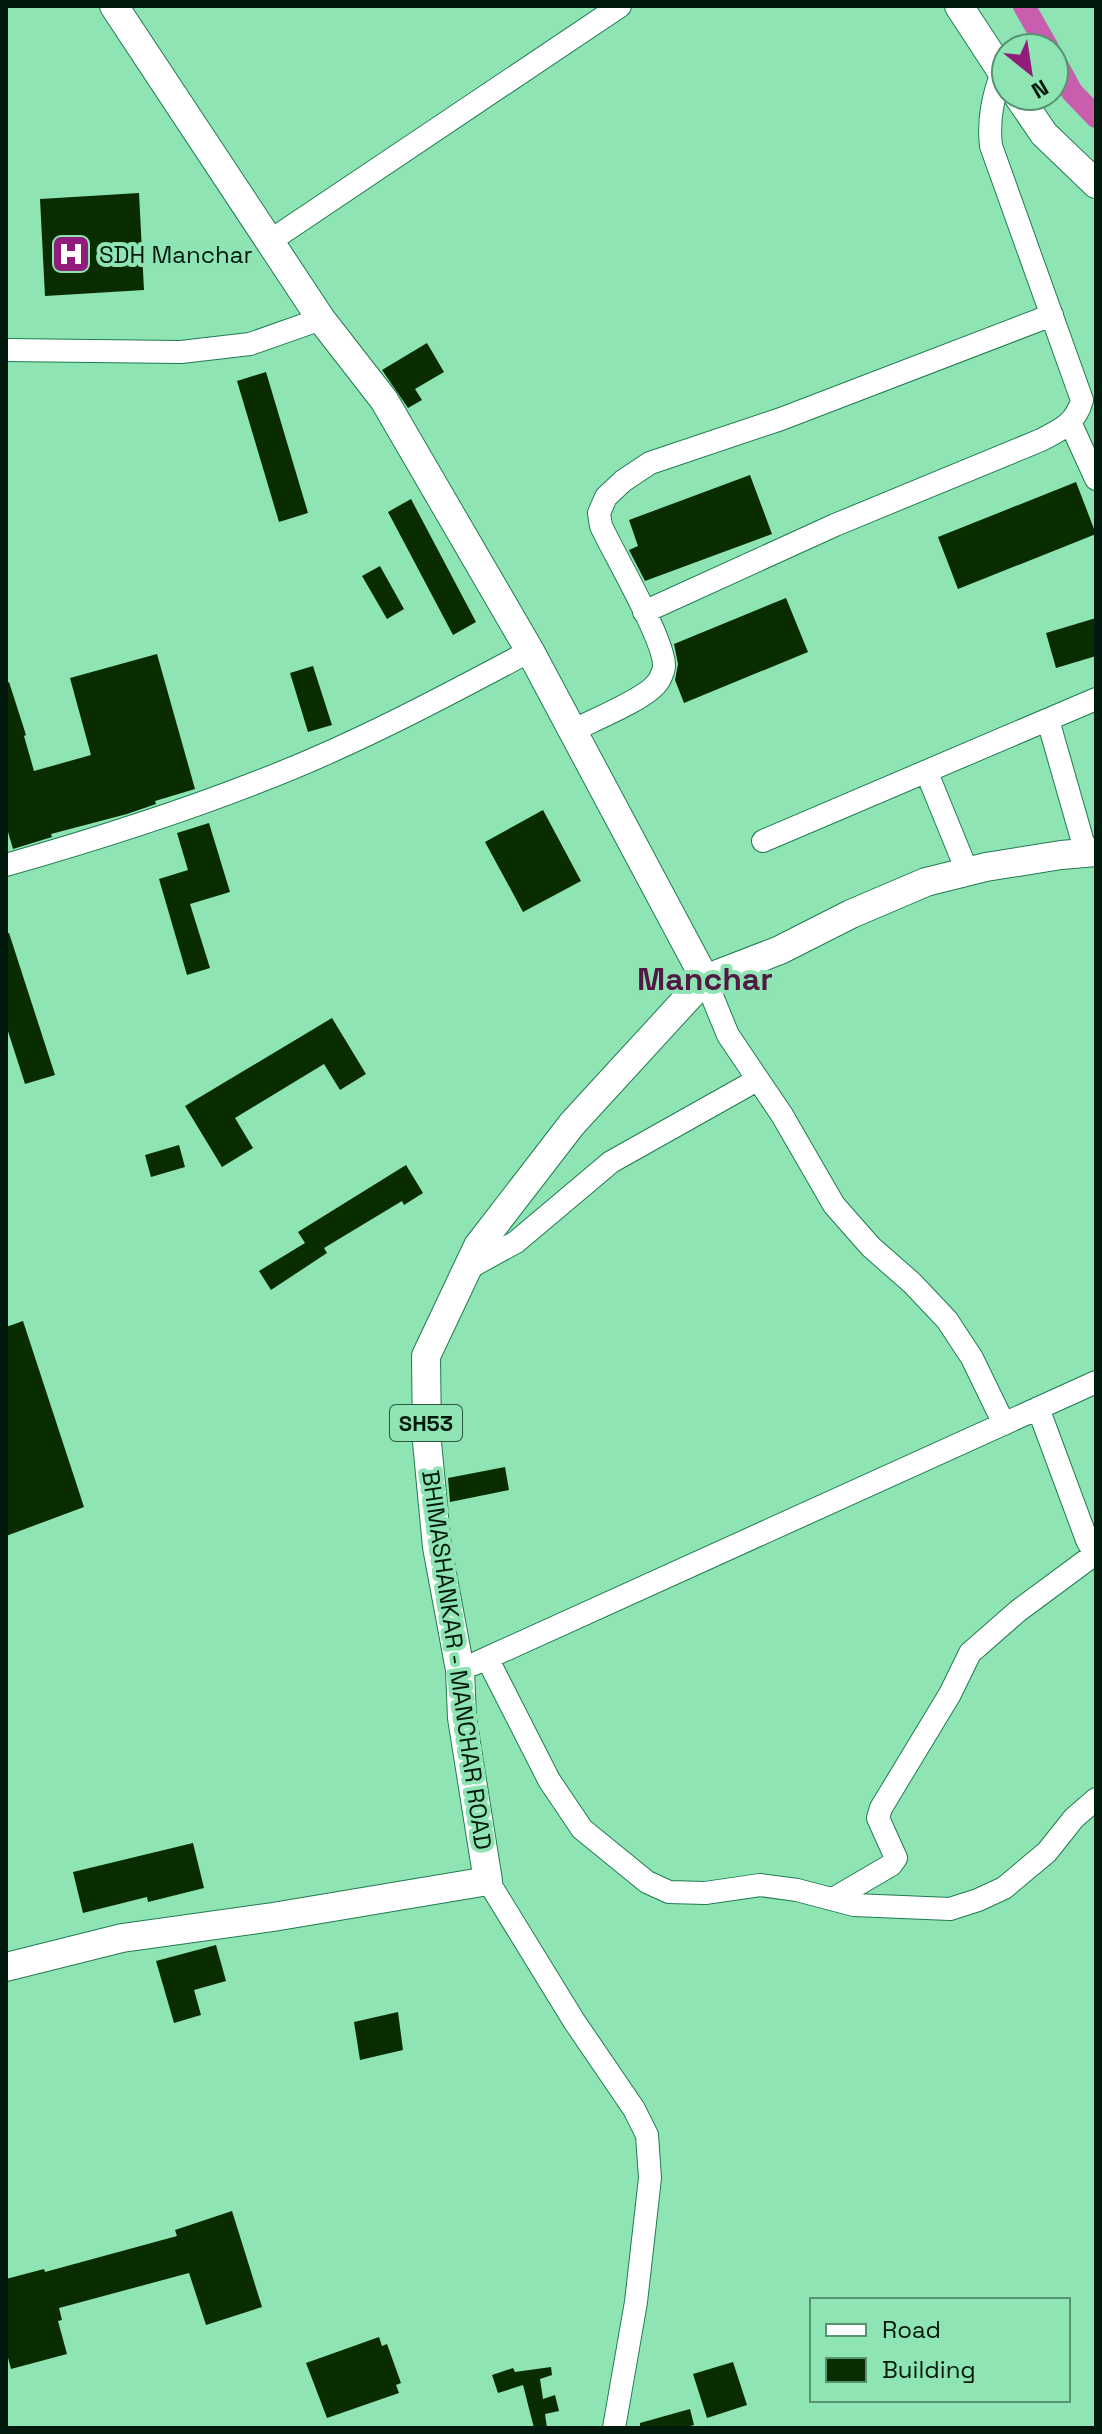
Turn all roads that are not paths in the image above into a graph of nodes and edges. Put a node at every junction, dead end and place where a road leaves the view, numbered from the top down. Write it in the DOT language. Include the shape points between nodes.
graph roads {
  1 [pos="114,6"];
  2 [pos="620,6"];
  3 [pos="959,6"];
  4 [pos="990,54"];
  5 [pos="991,112"];
  6 [pos="1029,112"];
  7 [pos="1096,184"];
  8 [pos="270,241"];
  9 [pos="1052,315"];
  10 [pos="321,319"];
  11 [pos="6,350"];
  12 [pos="1070,422"];
  13 [pos="1096,479"];
  14 [pos="644,612"];
  15 [pos="530,651"];
  16 [pos="1096,699"];
  17 [pos="1048,720"];
  18 [pos="572,731"];
  19 [pos="927,773"];
  20 [pos="763,841"];
  21 [pos="1091,853"];
  22 [pos="6,865"];
  23 [pos="967,871"];
  24 [pos="705,979"];
  25 [pos="757,1080"];
  26 [pos="465,1270"];
  27 [pos="1096,1382"];
  28 [pos="1038,1408"];
  29 [pos="1004,1424"];
  30 [pos="1096,1555"];
  31 [pos="487,1658"];
  32 [pos="460,1670"];
  33 [pos="1096,1799"];
  34 [pos="488,1881"];
  35 [pos="833,1899"];
  36 [pos="6,1967"];
  37 [pos="614,2428"];
  1 -- 8 [label="main road"];
  2 -- 8 [label="street"];
  3 -- 4 [label="main road"];
  5 -- 9 [label="street" via="991,146"];
  6 -- 7 [label="main road"];
  8 -- 10 [label="main road"];
  9 -- 12 [label="street" via="1082,400"];
  9 -- 14 [label="street" via="650,463 623,481 606,497 599,513 601,526"];
  10 -- 11 [label="street" via="250,344 181,352"];
  10 -- 15 [label="main road" via="384,400"];
  12 -- 13 [label="street"];
  12 -- 14 [label="street" via="1041,440"];
  14 -- 18 [label="street" via="664,666 658,683"];
  15 -- 18 [label="main road"];
  15 -- 22 [label="street" via="366,735 257,782"];
  16 -- 17 [label="street"];
  17 -- 19 [label="street"];
  17 -- 21 [label="street"];
  18 -- 24 [label="main road"];
  19 -- 20 [label="street"];
  19 -- 23 [label="street"];
  21 -- 23 [label="main road, BHIMASHANKAR - MANCHAR ROAD / SH53"];
  23 -- 24 [label="main road, BHIMASHANKAR - MANCHAR ROAD / SH53" via="926,882"];
  24 -- 25 [label="street" via="728,1035"];
  24 -- 26 [label="main road, BHIMASHANKAR - MANCHAR ROAD / SH53" via="572,1124"];
  25 -- 26 [label="street" via="611,1162 516,1242"];
  25 -- 29 [label="street" via="834,1205 947,1320"];
  26 -- 32 [label="main road, BHIMASHANKAR - MANCHAR ROAD / SH53" via="426,1356 437,1547"];
  27 -- 28 [label="street"];
  28 -- 29 [label="street"];
  28 -- 30 [label="street"];
  29 -- 31 [label="street"];
  30 -- 35 [label="street" via="970,1653 881,1808 878,1818 896,1858"];
  31 -- 32 [label="street"];
  31 -- 35 [label="street" via="549,1780 582,1829 647,1882 669,1892 760,1885"];
  32 -- 34 [label="main road, BHIMASHANKAR - MANCHAR ROAD / SH53" via="462,1718"];
  33 -- 35 [label="street" via="1023,1873 978,1900 950,1909 854,1905"];
  34 -- 36 [label="main road, BHIMASHANKAR - MANCHAR ROAD" via="122,1938"];
  34 -- 37 [label="street" via="647,2135 650,2178"];
}
